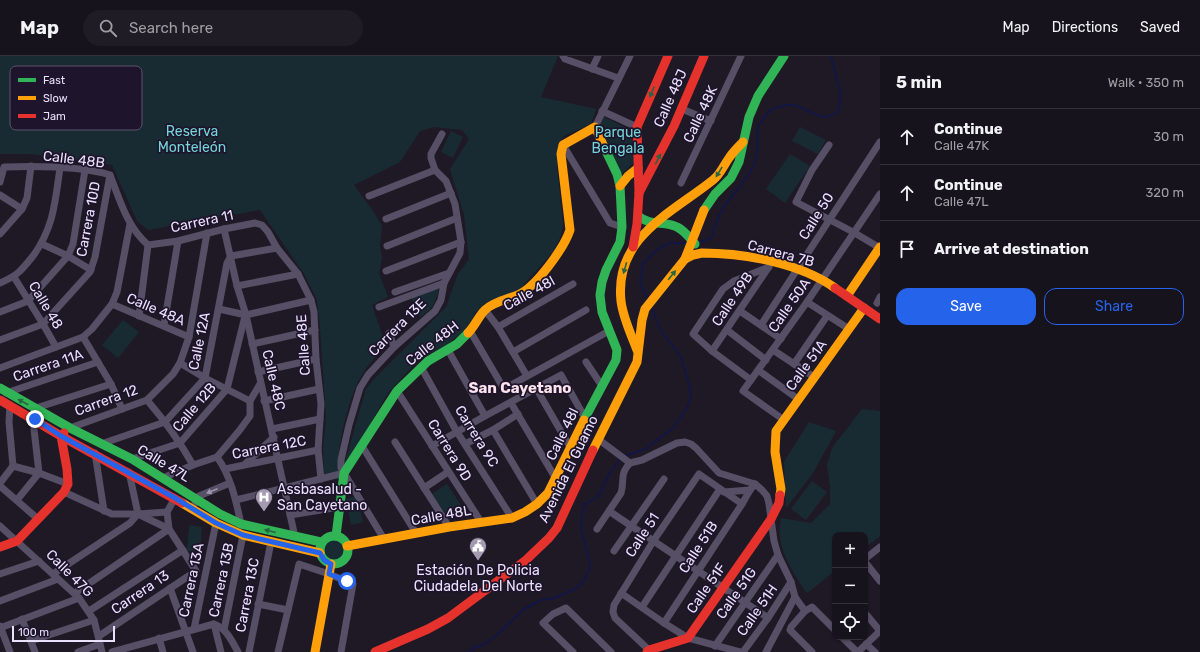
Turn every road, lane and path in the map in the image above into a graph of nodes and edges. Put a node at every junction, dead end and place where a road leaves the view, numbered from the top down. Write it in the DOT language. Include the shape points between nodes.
graph roads {
  1 [pos="563,56"];
  2 [pos="598,56"];
  3 [pos="630,56"];
  4 [pos="668,56"];
  5 [pos="704,56"];
  6 [pos="741,56"];
  7 [pos="784,56"];
  8 [pos="592,70"];
  9 [pos="618,78"];
  10 [pos="682,109"];
  11 [pos="602,112"];
  12 [pos="711,121"];
  13 [pos="595,127"];
  14 [pos="637,127"];
  15 [pos="442,134"];
  16 [pos="743,141"];
  17 [pos="880,142"];
  18 [pos="563,145"];
  19 [pos="829,145"];
  20 [pos="30,166"];
  21 [pos="60,168"];
  22 [pos="638,168"];
  23 [pos="85,170"];
  24 [pos="435,170"];
  25 [pos="110,175"];
  26 [pos="0,182"];
  27 [pos="681,183"];
  28 [pos="620,186"];
  29 [pos="451,193"];
  30 [pos="639,193"];
  31 [pos="880,194"];
  32 [pos="0,195"];
  33 [pos="368,196"];
  34 [pos="638,205"];
  35 [pos="621,206"];
  36 [pos="22,209"];
  37 [pos="638,216"];
  38 [pos="458,218"];
  39 [pos="829,218"];
  40 [pos="386,219"];
  41 [pos="130,224"];
  42 [pos="653,224"];
  43 [pos="262,225"];
  44 [pos="622,227"];
  45 [pos="224,229"];
  46 [pos="853,232"];
  47 [pos="207,233"];
  48 [pos="0,234"];
  49 [pos="178,240"];
  50 [pos="461,242"];
  51 [pos="694,243"];
  52 [pos="42,244"];
  53 [pos="148,245"];
  54 [pos="387,246"];
  55 [pos="277,248"];
  56 [pos="632,248"];
  57 [pos="880,248"];
  58 [pos="711,253"];
  59 [pos="686,255"];
  60 [pos="68,256"];
  61 [pos="231,256"];
  62 [pos="771,264"];
  63 [pos="798,269"];
  64 [pos="91,270"];
  65 [pos="386,271"];
  66 [pos="449,273"];
  67 [pos="298,274"];
  68 [pos="14,277"];
  69 [pos="823,279"];
  70 [pos="0,283"];
  71 [pos="444,283"];
  72 [pos="573,284"];
  73 [pos="237,286"];
  74 [pos="395,292"];
  75 [pos="847,296"];
  76 [pos="311,300"];
  77 [pos="28,301"];
  78 [pos="807,302"];
  79 [pos="112,304"];
  80 [pos="379,307"];
  81 [pos="864,308"];
  82 [pos="219,309"];
  83 [pos="485,310"];
  84 [pos="586,310"];
  85 [pos="740,311"];
  86 [pos="0,312"];
  87 [pos="246,314"];
  88 [pos="139,316"];
  89 [pos="827,316"];
  90 [pos="625,319"];
  91 [pos="880,319"];
  92 [pos="642,320"];
  93 [pos="43,324"];
  94 [pos="164,325"];
  95 [pos="761,325"];
  96 [pos="498,327"];
  97 [pos="848,329"];
  98 [pos="315,330"];
  99 [pos="727,330"];
  100 [pos="470,331"];
  101 [pos="609,331"];
  102 [pos="389,333"];
  103 [pos="83,337"];
  104 [pos="189,337"];
  105 [pos="781,339"];
  106 [pos="0,340"];
  107 [pos="252,344"];
  108 [pos="56,347"];
  109 [pos="394,347"];
  110 [pos="448,350"];
  111 [pos="773,350"];
  112 [pos="712,351"];
  113 [pos="513,352"];
  114 [pos="638,352"];
  115 [pos="316,359"];
  116 [pos="766,360"];
  117 [pos="98,362"];
  118 [pos="586,362"];
  119 [pos="180,363"];
  120 [pos="794,364"];
  121 [pos="422,367"];
  122 [pos="0,368"];
  123 [pos="758,370"];
  124 [pos="258,372"];
  125 [pos="527,376"];
  126 [pos="205,378"];
  127 [pos="814,378"];
  128 [pos="751,380"];
  129 [pos="111,384"];
  130 [pos="260,384"];
  131 [pos="602,386"];
  132 [pos="536,388"];
  133 [pos="319,389"];
  134 [pos="227,390"];
  135 [pos="397,391"];
  136 [pos="2,393"];
  137 [pos="798,399"];
  138 [pos="147,400"];
  139 [pos="250,401"];
  140 [pos="264,401"];
  141 [pos="511,403"];
  142 [pos="10,405"];
  143 [pos="36,408"];
  144 [pos="122,409"];
  145 [pos="518,414"];
  146 [pos="485,416"];
  147 [pos="320,418"];
  148 [pos="585,418"];
  149 [pos="35,419"];
  150 [pos="784,420"];
  151 [pos="166,422"];
  152 [pos="70,428"];
  153 [pos="272,429"];
  154 [pos="493,430"];
  155 [pos="457,432"];
  156 [pos="61,436"];
  157 [pos="274,437"];
  158 [pos="598,439"];
  159 [pos="775,441"];
  160 [pos="395,442"];
  161 [pos="180,443"];
  162 [pos="101,444"];
  163 [pos="465,444"];
  164 [pos="362,446"];
  165 [pos="432,446"];
  166 [pos="570,447"];
  167 [pos="318,450"];
  168 [pos="95,453"];
  169 [pos="217,457"];
  170 [pos="277,458"];
  171 [pos="132,459"];
  172 [pos="628,461"];
  173 [pos="193,465"];
  174 [pos="245,465"];
  175 [pos="13,466"];
  176 [pos="225,469"];
  177 [pos="129,472"];
  178 [pos="448,472"];
  179 [pos="39,473"];
  180 [pos="344,473"];
  181 [pos="163,478"];
  182 [pos="664,478"];
  183 [pos="320,479"];
  184 [pos="556,479"];
  185 [pos="230,483"];
  186 [pos="0,484"];
  187 [pos="752,487"];
  188 [pos="66,488"];
  189 [pos="284,488"];
  190 [pos="424,488"];
  191 [pos="722,490"];
  192 [pos="175,498"];
  193 [pos="196,499"];
  194 [pos="17,500"];
  195 [pos="236,500"];
  196 [pos="537,504"];
  197 [pos="742,504"];
  198 [pos="339,507"];
  199 [pos="194,509"];
  200 [pos="104,510"];
  201 [pos="609,511"];
  202 [pos="167,512"];
  203 [pos="138,514"];
  204 [pos="290,515"];
  205 [pos="512,518"];
  206 [pos="38,519"];
  207 [pos="771,519"];
  208 [pos="481,522"];
  209 [pos="216,523"];
  210 [pos="241,524"];
  211 [pos="631,525"];
  212 [pos="0,526"];
  213 [pos="449,526"];
  214 [pos="169,529"];
  215 [pos="597,530"];
  216 [pos="416,533"];
  217 [pos="243,535"];
  218 [pos="336,536"];
  219 [pos="295,538"];
  220 [pos="384,539"];
  221 [pos="654,540"];
  222 [pos="17,541"];
  223 [pos="270,542"];
  224 [pos="321,542"];
  225 [pos="347,546"];
  226 [pos="0,547"];
  227 [pos="880,547"];
  228 [pos="183,550"];
  229 [pos="614,551"];
  230 [pos="320,553"];
  231 [pos="676,555"];
  232 [pos="778,555"];
  233 [pos="868,557"];
  234 [pos="39,561"];
  235 [pos="331,564"];
  236 [pos="868,564"];
  237 [pos="698,570"];
  238 [pos="0,574"];
  239 [pos="329,574"];
  240 [pos="56,576"];
  241 [pos="880,581"];
  242 [pos="791,582"];
  243 [pos="170,588"];
  244 [pos="724,588"];
  245 [pos="621,593"];
  246 [pos="77,596"];
  247 [pos="795,597"];
  248 [pos="0,600"];
  249 [pos="746,602"];
  250 [pos="258,604"];
  251 [pos="642,607"];
  252 [pos="808,609"];
  253 [pos="288,610"];
  254 [pos="89,611"];
  255 [pos="868,617"];
  256 [pos="768,618"];
  257 [pos="22,619"];
  258 [pos="94,620"];
  259 [pos="664,623"];
  260 [pos="214,624"];
  261 [pos="0,627"];
  262 [pos="832,628"];
  263 [pos="190,630"];
  264 [pos="224,630"];
  265 [pos="880,631"];
  266 [pos="99,636"];
  267 [pos="159,638"];
  268 [pos="688,638"];
  269 [pos="845,640"];
  270 [pos="31,641"];
  271 [pos="100,644"];
  272 [pos="866,644"];
  273 [pos="715,646"];
  274 [pos="136,649"];
  275 [pos="648,651"];
  276 [pos="10,652"];
  277 [pos="35,652"];
  278 [pos="78,652"];
  279 [pos="102,652"];
  280 [pos="112,652"];
  281 [pos="163,652"];
  282 [pos="193,652"];
  283 [pos="221,652"];
  284 [pos="238,652"];
  285 [pos="249,652"];
  286 [pos="278,652"];
  287 [pos="315,652"];
  288 [pos="341,652"];
  289 [pos="375,652"];
  290 [pos="573,652"];
  291 [pos="610,652"];
  292 [pos="740,652"];
  293 [pos="743,652"];
  294 [pos="766,652"];
  295 [pos="812,652"];
  296 [pos="858,652"];
  297 [pos="875,652"];
  1 -- 8 [label="street"];
  2 -- 8 [label="street"];
  3 -- 9 [label="street"];
  4 -- 14 [label="street, one-way"];
  5 -- 10 [label="street, Calle 48J"];
  6 -- 12 [label="street, Calle 48K"];
  7 -- 16 [label="street, Avenida El Guamo" via="758,96"];
  8 -- 9 [label="street"];
  9 -- 11 [label="street"];
  10 -- 12 [label="street"];
  30 -- 10 [label="street, Calle 48J, one-way"];
  11 -- 13 [label="street"];
  11 -- 14 [label="street"];
  12 -- 27 [label="street, Calle 48K"];
  13 -- 18 [label="street"];
  13 -- 28 [label="street" via="618,174"];
  14 -- 22 [label="street"];
  15 -- 24 [label="street" via="431,154"];
  16 -- 42 [label="street, Avenida El Guamo, one-way" via="714,179"];
  16 -- 51 [label="street, Avenida El Guamo" via="739,162 731,178 714,194 703,212 696,228"];
  17 -- 39 [label="street, Calle 50"];
  18 -- 44 [label="street" via="610,222"];
  18 -- 83 [label="street, Calle 48H" via="561,154 570,230 567,239 558,254 530,287"];
  19 -- 39 [label="street" via="812,170 796,202"];
  20 -- 21 [label="street, Calle 48B"];
  20 -- 26 [label="street, Calle 48B" via="4,167"];
  20 -- 36 [label="street" via="27,198"];
  21 -- 23 [label="street, Calle 48B"];
  21 -- 52 [label="street" via="53,215"];
  22 -- 28 [label="street"];
  22 -- 30 [label="street"];
  23 -- 25 [label="street, Calle 48B"];
  23 -- 60 [label="street" via="73,244"];
  24 -- 29 [label="street, Carrera 13E" via="446,181"];
  24 -- 33 [label="street"];
  25 -- 41 [label="street, Calle 48B"];
  25 -- 64 [label="street, Carrera 10D"];
  28 -- 35 [label="street"];
  29 -- 38 [label="street, Carrera 13E"];
  29 -- 40 [label="street"];
  30 -- 34 [label="street"];
  31 -- 46 [label="street, Calle 50A"];
  32 -- 36 [label="street"];
  34 -- 35 [label="street"];
  34 -- 37 [label="street"];
  35 -- 44 [label="street"];
  36 -- 48 [label="street"];
  37 -- 42 [label="street" via="644,222"];
  37 -- 56 [label="street"];
  38 -- 50 [label="street, Carrera 13E"];
  38 -- 54 [label="street"];
  39 -- 46 [label="street"];
  39 -- 63 [label="street, Calle 50"];
  41 -- 53 [label="street, Calle 48B"];
  41 -- 79 [label="street" via="117,292"];
  42 -- 51 [label="street, Carrera 7B" via="669,224 680,229"];
  42 -- 56 [label="street, Avenida El Guamo"];
  43 -- 45 [label="street, Carrera 11" via="254,223"];
  43 -- 55 [label="street, Calle 48E"];
  44 -- 101 [label="street" via="618,249 606,270 600,296 602,312"];
  45 -- 47 [label="street, Carrera 11"];
  45 -- 61 [label="street, Calle 48C"];
  46 -- 57 [label="street"];
  46 -- 69 [label="street, Calle 50A"];
  47 -- 49 [label="street, Carrera 11"];
  47 -- 104 [label="street, Carrera 12"];
  49 -- 53 [label="street, Carrera 11"];
  49 -- 94 [label="street"];
  50 -- 65 [label="street"];
  50 -- 66 [label="street, Carrera 13E" via="460,253"];
  51 -- 58 [label="street, Carrera 7B"];
  51 -- 59 [label="street, Avenida El Guamo"];
  52 -- 60 [label="street"];
  52 -- 68 [label="street"];
  53 -- 88 [label="street"];
  55 -- 61 [label="street"];
  55 -- 67 [label="street, Calle 48E"];
  56 -- 90 [label="street, Avenida El Guamo, one-way" via="621,283"];
  57 -- 75 [label="street"];
  58 -- 59 [label="street, Carrera 7B"];
  58 -- 62 [label="street, Carrera 7B"];
  92 -- 59 [label="street, Avenida El Guamo, one-way" via="645,309"];
  60 -- 64 [label="street"];
  60 -- 77 [label="street"];
  61 -- 73 [label="street, Calle 48C"];
  61 -- 82 [label="street, Calle 12A" via="227,263"];
  62 -- 63 [label="street, Carrera 7B"];
  62 -- 85 [label="street, Calle 49B"];
  62 -- 112 [label="street" via="723,288 693,334"];
  63 -- 69 [label="street, Carrera 7B"];
  63 -- 95 [label="street, Calle 50"];
  64 -- 93 [label="street, Carrera 10D"];
  66 -- 71 [label="street, Carrera 13E"];
  66 -- 74 [label="street"];
  67 -- 73 [label="street"];
  67 -- 76 [label="street, Calle 48E"];
  68 -- 70 [label="street"];
  68 -- 77 [label="street, Calle 48"];
  69 -- 75 [label="street, Carrera 7B"];
  69 -- 78 [label="street, Calle 50A"];
  71 -- 80 [label="street"];
  71 -- 109 [label="street, Carrera 13E" via="441,300 435,311"];
  72 -- 96 [label="street, Calle 48I"];
  73 -- 87 [label="street, Calle 48C"];
  75 -- 81 [label="street, Carrera 7B"];
  76 -- 87 [label="street"];
  76 -- 98 [label="street, Calle 48E"];
  77 -- 86 [label="street"];
  77 -- 93 [label="street, Calle 48"];
  78 -- 89 [label="street"];
  78 -- 105 [label="street, Calle 50A"];
  79 -- 88 [label="street, Calle 48A"];
  79 -- 103 [label="street" via="92,330"];
  81 -- 91 [label="street, Carrera 7B"];
  81 -- 97 [label="street, Calle 51A"];
  82 -- 87 [label="street"];
  82 -- 126 [label="street, Calle 12A"];
  83 -- 96 [label="street"];
  83 -- 100 [label="street, Calle 48H"];
  84 -- 113 [label="street"];
  85 -- 95 [label="street"];
  85 -- 99 [label="street, Calle 49B"];
  87 -- 107 [label="street, Calle 48C"];
  87 -- 134 [label="street, Calle 12B"];
  88 -- 94 [label="street, Calle 48A"];
  89 -- 97 [label="street"];
  89 -- 120 [label="street"];
  90 -- 92 [label="street" via="633,323"];
  90 -- 114 [label="street, Avenida El Guamo"];
  92 -- 114 [label="street, Avenida El Guamo"];
  93 -- 106 [label="street, Carrera 10D"];
  93 -- 108 [label="street, Calle 48"];
  94 -- 104 [label="street, Calle 48A"];
  95 -- 105 [label="street"];
  96 -- 113 [label="street"];
  97 -- 127 [label="street, Calle 51A"];
  98 -- 107 [label="street"];
  98 -- 115 [label="street, Calle 48E"];
  99 -- 112 [label="street, Calle 49B"];
  99 -- 116 [label="street"];
  100 -- 110 [label="street, Calle 48H"];
  100 -- 125 [label="street" via="504,388"];
  101 -- 125 [label="street"];
  101 -- 131 [label="street, Calle 48l" via="617,350 616,360"];
  102 -- 109 [label="street"];
  103 -- 108 [label="street"];
  103 -- 117 [label="street"];
  104 -- 119 [label="street, Carrera 12"];
  105 -- 111 [label="street, Calle 50A"];
  107 -- 124 [label="street, Calle 48C"];
  108 -- 122 [label="street"];
  109 -- 180 [label="street, Carrera 13E" via="368,375 360,388 341,460"];
  110 -- 121 [label="street, Calle 48H"];
  110 -- 146 [label="street"];
  111 -- 116 [label="street, Calle 50A"];
  111 -- 120 [label="street"];
  112 -- 128 [label="street"];
  113 -- 125 [label="street"];
  114 -- 158 [label="street, Avenida El Guamo" via="634,371"];
  115 -- 124 [label="street"];
  115 -- 133 [label="street, Calle 48E"];
  116 -- 123 [label="street, Calle 50A"];
  117 -- 129 [label="street"];
  117 -- 136 [label="street, Carrera 11A"];
  118 -- 131 [label="street"];
  119 -- 126 [label="street"];
  119 -- 138 [label="street, Carrera 12" via="173,374"];
  120 -- 127 [label="street"];
  121 -- 135 [label="street, Calle 48H"];
  121 -- 155 [label="street, Carrera 9C"];
  123 -- 128 [label="street, Calle 50A"];
  123 -- 137 [label="street"];
  124 -- 130 [label="street, Calle 48C"];
  126 -- 134 [label="street"];
  126 -- 151 [label="street, Calle 12A"];
  127 -- 137 [label="street, Calle 51A"];
  128 -- 150 [label="street, Calle 50A" via="743,391"];
  129 -- 143 [label="street"];
  129 -- 144 [label="street"];
  130 -- 139 [label="street, Carrera 12C"];
  130 -- 140 [label="street, Calle 48C"];
  131 -- 148 [label="street, Calle 48l"];
  132 -- 141 [label="street"];
  132 -- 148 [label="street" via="561,375"];
  132 -- 166 [label="street"];
  133 -- 140 [label="street"];
  133 -- 147 [label="street, Calle 48E"];
  134 -- 139 [label="street"];
  134 -- 161 [label="street, Calle 12B"];
  135 -- 164 [label="street, Calle 48H"];
  135 -- 165 [label="street, Carrera 9D"];
  136 -- 142 [label="street, Calle 47L"];
  143 -- 136 [label="street, Calle 47L, one-way"];
  137 -- 150 [label="street, Calle 51A"];
  138 -- 144 [label="street, Carrera 12"];
  138 -- 151 [label="street"];
  139 -- 169 [label="street, Carrera 12C" via="250,416"];
  140 -- 153 [label="street, Calle 48C"];
  141 -- 145 [label="street"];
  141 -- 146 [label="street"];
  142 -- 149 [label="street, Calle 47L"];
  142 -- 175 [label="street"];
  143 -- 152 [label="street, Calle 47L"];
  144 -- 152 [label="street, Carrera 12"];
  145 -- 154 [label="street"];
  145 -- 184 [label="street"];
  146 -- 155 [label="street"];
  147 -- 153 [label="street"];
  147 -- 167 [label="street, Calle 48E"];
  148 -- 166 [label="street, Calle 48l"];
  149 -- 156 [label="street, Calle 47L"];
  149 -- 179 [label="street"];
  150 -- 159 [label="street, Calle 51A" via="776,431"];
  151 -- 161 [label="street"];
  151 -- 162 [label="street, Calle 12A"];
  152 -- 156 [label="street, Carrera 12"];
  152 -- 162 [label="street, Calle 47L"];
  153 -- 157 [label="street, Calle 48C"];
  154 -- 163 [label="street"];
  154 -- 196 [label="street"];
  155 -- 163 [label="street, Carrera 9C"];
  155 -- 165 [label="street"];
  156 -- 168 [label="street, Calle 47L"];
  156 -- 188 [label="street" via="67,469"];
  157 -- 170 [label="street, Calle 48C"];
  157 -- 174 [label="street"];
  158 -- 172 [label="street"];
  158 -- 289 [label="street, Avenida El Guamo" via="557,528 542,545 526,560 448,618"];
  159 -- 207 [label="street, Calle 51F" via="781,490 779,503"];
  160 -- 190 [label="street"];
  161 -- 171 [label="street, Calle 12B"];
  161 -- 173 [label="street"];
  162 -- 171 [label="street, Calle 47L"];
  163 -- 205 [label="street, Carrera 9C"];
  164 -- 180 [label="street, Calle 48H"];
  164 -- 216 [label="street"];
  165 -- 178 [label="street, Carrera 9D"];
  166 -- 184 [label="street, Calle 48l"];
  167 -- 170 [label="street, Carrera 12C"];
  167 -- 183 [label="street, Calle 48E"];
  168 -- 177 [label="street, Calle 47L"];
  168 -- 200 [label="street"];
  169 -- 173 [label="street, Carrera 12C"];
  169 -- 176 [label="street"];
  170 -- 174 [label="street, Carrera 12C"];
  170 -- 189 [label="street, Calle 48C"];
  171 -- 181 [label="street, Calle 47L"];
  172 -- 187 [label="street" via="642,460 677,443 685,442 696,448 719,473"];
  172 -- 201 [label="street" via="623,473 621,493"];
  173 -- 181 [label="street, Carrera 12C"];
  174 -- 176 [label="street, Carrera 12C"];
  175 -- 179 [label="street"];
  175 -- 186 [label="street"];
  176 -- 185 [label="street"];
  177 -- 192 [label="street, Calle 47L"];
  177 -- 203 [label="street"];
  178 -- 190 [label="street"];
  178 -- 208 [label="street, Carrera 9D"];
  179 -- 188 [label="street"];
  179 -- 194 [label="street"];
  180 -- 183 [label="street"];
  180 -- 198 [label="street, Calle 48H"];
  180 -- 220 [label="street"];
  181 -- 193 [label="street, Calle 47L"];
  182 -- 211 [label="street"];
  183 -- 189 [label="street"];
  184 -- 196 [label="street, Calle 48l" via="548,493"];
  185 -- 193 [label="street, one-way"];
  185 -- 195 [label="street"];
  186 -- 194 [label="street"];
  187 -- 191 [label="street"];
  187 -- 197 [label="street, Calle 51B"];
  187 -- 207 [label="street" via="762,490 767,496"];
  188 -- 200 [label="street"];
  188 -- 206 [label="street"];
  189 -- 195 [label="street"];
  189 -- 204 [label="street, Calle 48C"];
  190 -- 213 [label="street"];
  191 -- 197 [label="street"];
  191 -- 221 [label="street, Calle 51" via="699,474"];
  191 -- 231 [label="street"];
  192 -- 199 [label="street, Calle 47L"];
  192 -- 202 [label="street"];
  193 -- 199 [label="street"];
  193 -- 210 [label="street, Calle 47L"];
  194 -- 206 [label="street"];
  195 -- 210 [label="street"];
  196 -- 205 [label="street, Calle 48L"];
  197 -- 237 [label="street, Calle 51B"];
  198 -- 204 [label="street"];
  198 -- 218 [label="street, Calle 48H"];
  199 -- 209 [label="street, Calle 47L"];
  200 -- 203 [label="street" via="112,514"];
  201 -- 211 [label="street"];
  201 -- 215 [label="street"];
  202 -- 203 [label="street"];
  202 -- 214 [label="street"];
  203 -- 214 [label="street"];
  203 -- 240 [label="street" via="130,523"];
  204 -- 219 [label="street, Calle 48C"];
  205 -- 208 [label="street, Calle 48L"];
  206 -- 222 [label="street"];
  207 -- 232 [label="street"];
  207 -- 244 [label="street, Calle 51F"];
  208 -- 213 [label="street, Calle 48L"];
  209 -- 217 [label="street, Calle 47L"];
  209 -- 263 [label="street, Carrera 13A"];
  219 -- 210 [label="street, Calle 47L, one-way"];
  211 -- 221 [label="street"];
  211 -- 229 [label="street"];
  212 -- 222 [label="street, Calle 47G"];
  213 -- 216 [label="street, Calle 48L"];
  214 -- 228 [label="street"];
  214 -- 246 [label="street"];
  216 -- 220 [label="street, Calle 48L"];
  217 -- 223 [label="street, Calle 47L"];
  217 -- 264 [label="street, Carrera 13B"];
  218 -- 224 [label="street" via="328,537"];
  218 -- 225 [label="street" via="344,540"];
  219 -- 224 [label="street, Calle 47L"];
  220 -- 225 [label="street, Calle 48L"];
  221 -- 231 [label="street"];
  221 -- 245 [label="street, Calle 51"];
  222 -- 226 [label="street"];
  222 -- 234 [label="street, Calle 47G"];
  223 -- 230 [label="street, Calle 47L"];
  223 -- 250 [label="street, Carrera 13C"];
  224 -- 230 [label="street"];
  225 -- 235 [label="street" via="344,559 337,564"];
  227 -- 233 [label="street"];
  228 -- 243 [label="street, Carrera 13" via="196,571"];
  228 -- 254 [label="street"];
  230 -- 235 [label="street" via="324,560"];
  231 -- 237 [label="street"];
  231 -- 251 [label="street"];
  232 -- 242 [label="street"];
  232 -- 249 [label="street, Calle 51G"];
  234 -- 238 [label="street"];
  234 -- 240 [label="street, Calle 47G"];
  235 -- 239 [label="street"];
  236 -- 241 [label="street"];
  237 -- 244 [label="street"];
  237 -- 259 [label="street, Calle 51B"];
  239 -- 253 [label="street" via="299,564"];
  239 -- 287 [label="street"];
  239 -- 288 [label="street" via="353,584"];
  240 -- 246 [label="street, Calle 47G"];
  240 -- 248 [label="street"];
  242 -- 247 [label="street"];
  242 -- 256 [label="street, Calle 51H"];
  243 -- 263 [label="street"];
  243 -- 266 [label="street, Carrera 13"];
  244 -- 249 [label="street"];
  244 -- 268 [label="street, Calle 51F"];
  245 -- 251 [label="street"];
  245 -- 275 [label="street, Calle 51" via="614,605 615,618"];
  246 -- 254 [label="street, Calle 47G"];
  246 -- 257 [label="street"];
  247 -- 252 [label="street"];
  247 -- 294 [label="street"];
  249 -- 256 [label="street"];
  249 -- 273 [label="street, Calle 51G"];
  250 -- 253 [label="street"];
  250 -- 285 [label="street, Carrera 13C"];
  251 -- 259 [label="street"];
  252 -- 262 [label="street"];
  252 -- 295 [label="street" via="790,630"];
  253 -- 286 [label="street"];
  254 -- 258 [label="street, Calle 47G"];
  255 -- 265 [label="street"];
  256 -- 293 [label="street, Calle 51H"];
  257 -- 261 [label="street"];
  257 -- 270 [label="street"];
  258 -- 266 [label="street, Calle 47G"];
  258 -- 270 [label="street"];
  259 -- 268 [label="street"];
  260 -- 263 [label="street"];
  260 -- 264 [label="street"];
  260 -- 283 [label="street"];
  261 -- 276 [label="street"];
  263 -- 267 [label="street, Carrera 13A"];
  263 -- 282 [label="street"];
  264 -- 284 [label="street"];
  265 -- 272 [label="street"];
  266 -- 271 [label="street, Calle 47G"];
  267 -- 274 [label="street, Carrera 13A"];
  267 -- 281 [label="street"];
  268 -- 273 [label="street"];
  268 -- 275 [label="street"];
  269 -- 296 [label="street"];
  270 -- 277 [label="street"];
  271 -- 278 [label="street"];
  271 -- 279 [label="street, Calle 47G"];
  272 -- 296 [label="street"];
  272 -- 297 [label="street"];
  273 -- 292 [label="street"];
  274 -- 280 [label="street, Carrera 13A"];
  290 -- 291 [label="street" via="544,623 553,614 566,608"];
}
